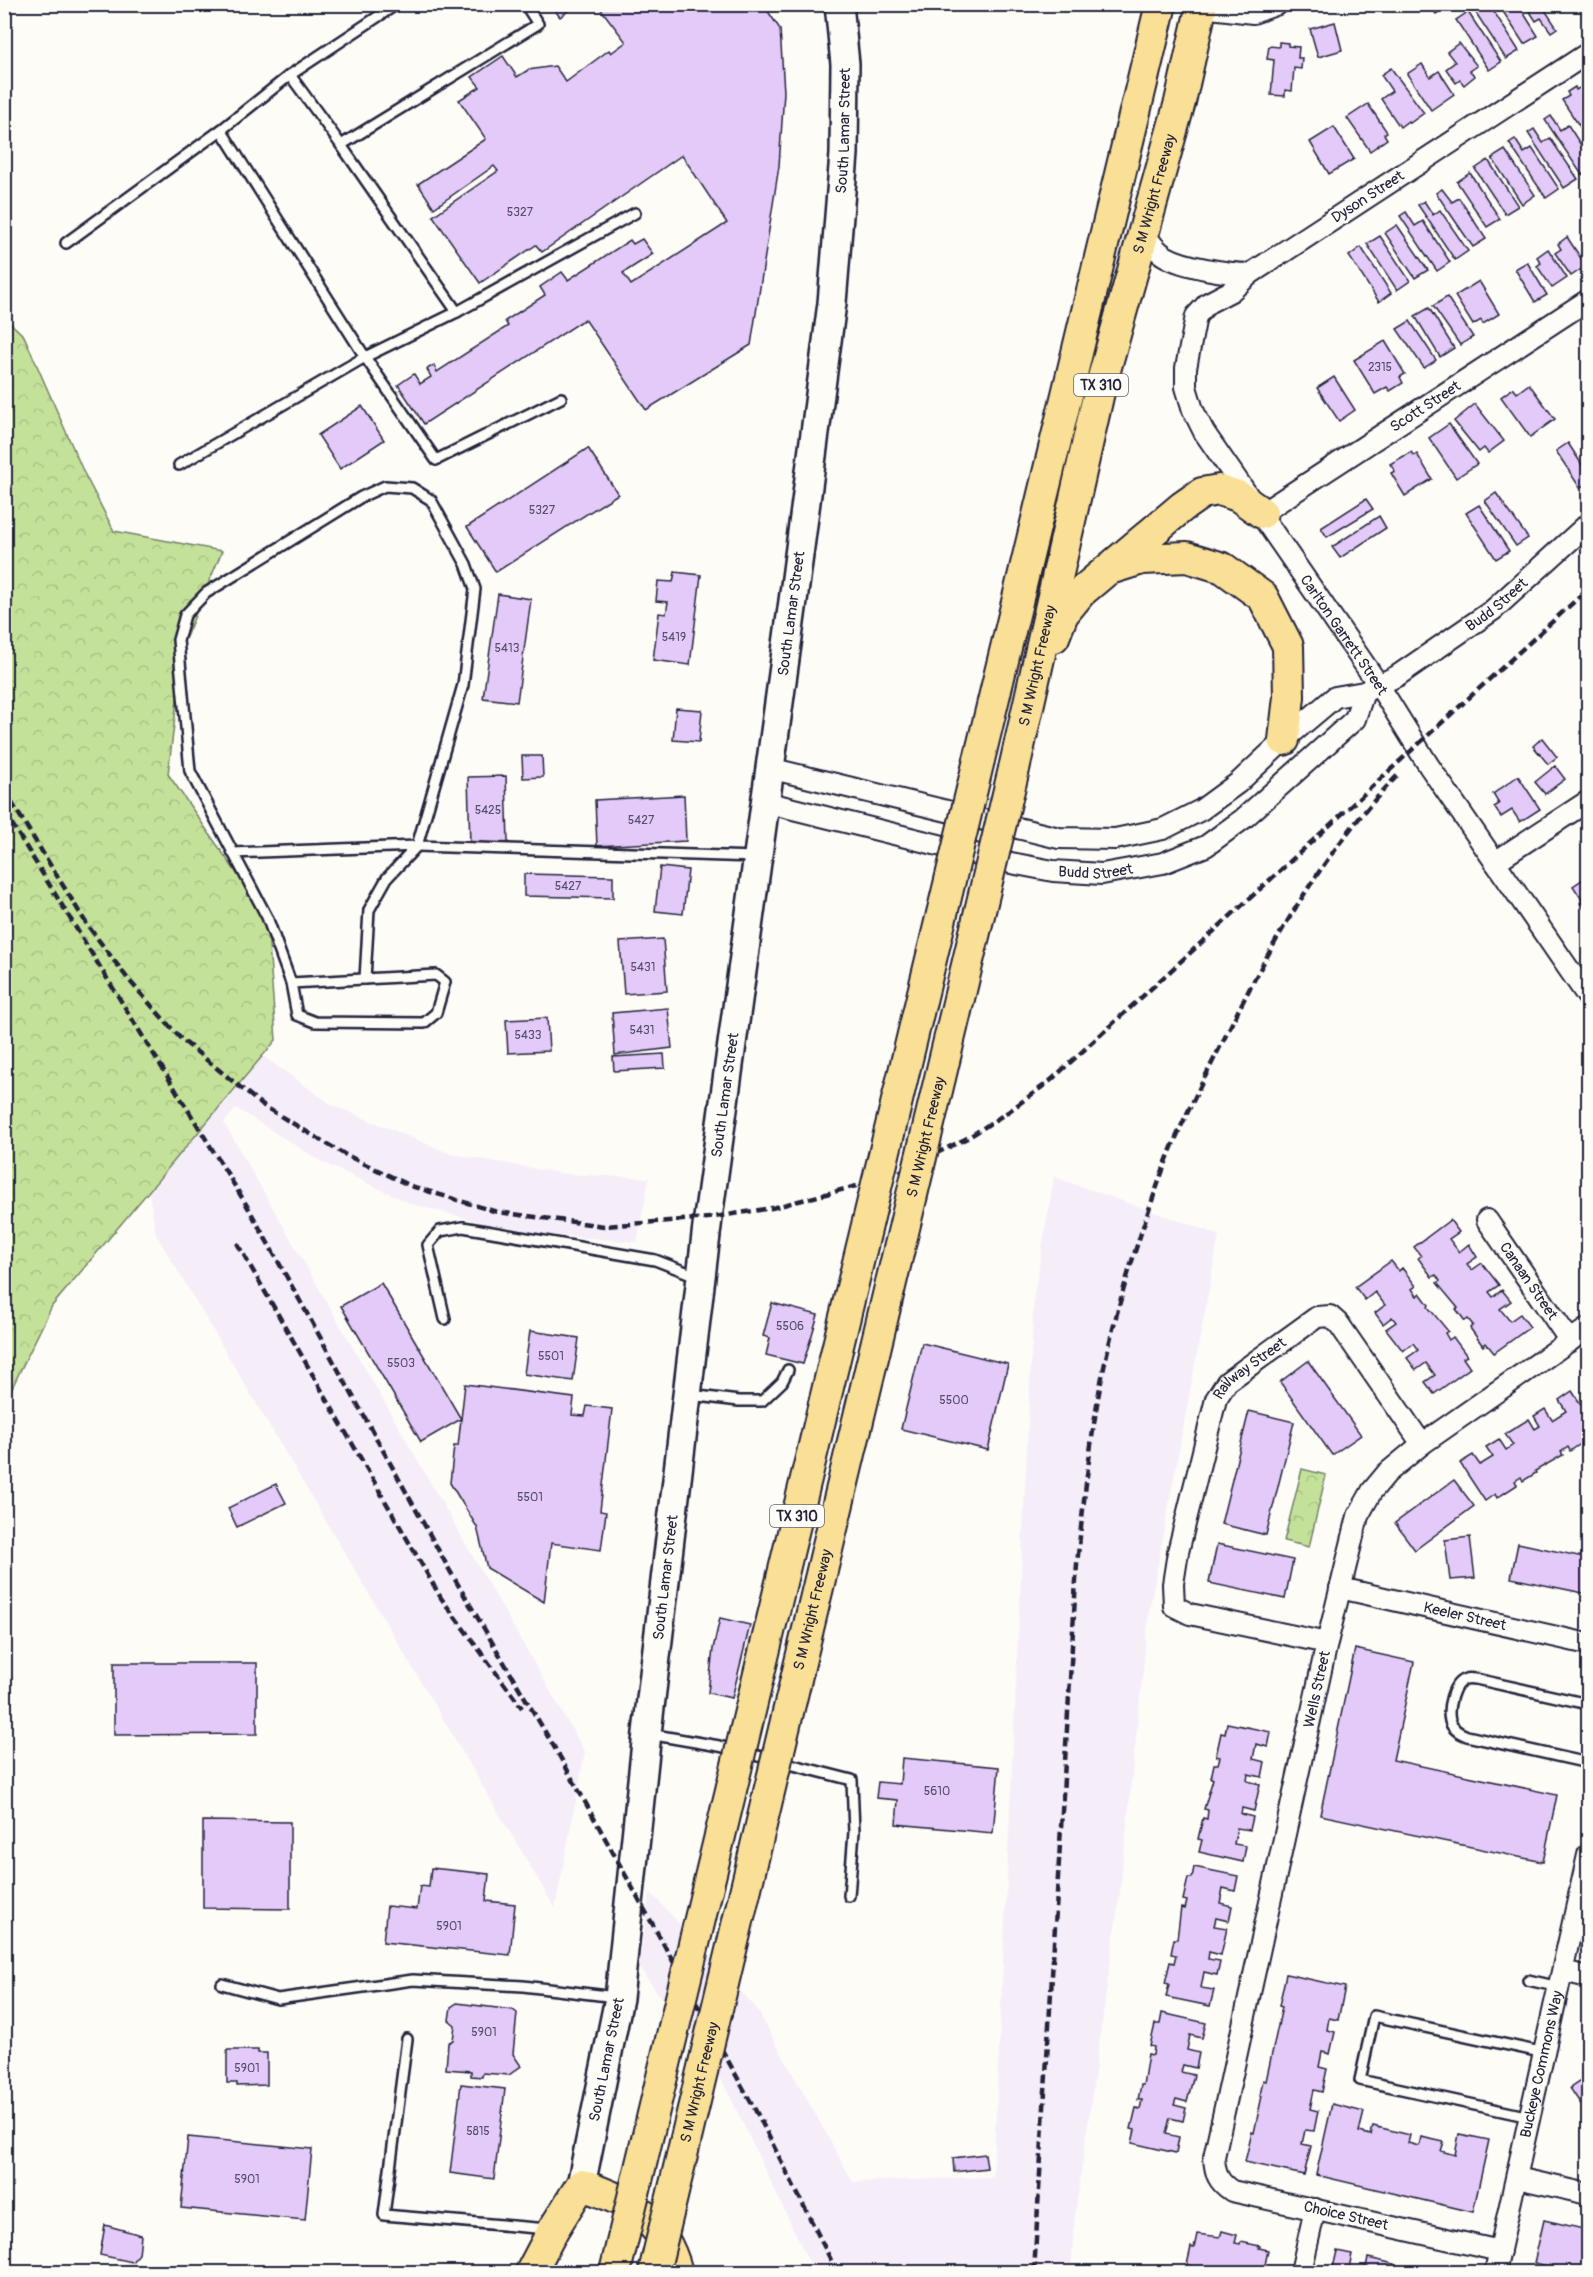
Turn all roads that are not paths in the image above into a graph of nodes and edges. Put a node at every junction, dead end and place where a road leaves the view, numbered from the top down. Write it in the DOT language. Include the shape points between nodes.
graph roads {
  1 [pos="397,4"];
  2 [pos="525,4"];
  3 [pos="839,4"];
  4 [pos="1161,4"];
  5 [pos="1278,4"];
  6 [pos="1202,6"];
  7 [pos="1588,53"];
  8 [pos="290,75"];
  9 [pos="221,130"];
  10 [pos="341,145"];
  11 [pos="635,213"];
  12 [pos="1143,231"];
  13 [pos="66,243"];
  14 [pos="1250,274"];
  15 [pos="1588,300"];
  16 [pos="457,312"];
  17 [pos="365,357"];
  18 [pos="561,398"];
  19 [pos="179,465"];
  20 [pos="1262,513"];
  21 [pos="1588,524"];
  22 [pos="1104,570"];
  23 [pos="1371,688"];
  24 [pos="1284,740"];
  25 [pos="769,768"];
  26 [pos="1014,769"];
  27 [pos="1588,801"];
  28 [pos="765,802"];
  29 [pos="417,846"];
  30 [pos="233,853"];
  31 [pos="757,857"];
  32 [pos="1495,862"];
  33 [pos="365,979"];
  34 [pos="291,983"];
  35 [pos="1588,997"];
  36 [pos="1488,1220"];
  37 [pos="701,1278"];
  38 [pos="445,1319"];
  39 [pos="1588,1328"];
  40 [pos="1570,1341"];
  41 [pos="788,1370"];
  42 [pos="688,1394"];
  43 [pos="1422,1444"];
  44 [pos="1340,1588"];
  45 [pos="1327,1643"];
  46 [pos="1588,1644"];
  47 [pos="1588,1704"];
  48 [pos="647,1733"];
  49 [pos="1588,1763"];
  50 [pos="1588,1856"];
  51 [pos="849,1896"];
  52 [pos="1588,1977"];
  53 [pos="1561,1979"];
  54 [pos="1528,1980"];
  55 [pos="222,1984"];
  56 [pos="619,1998"];
  57 [pos="407,2039"];
  58 [pos="1545,2053"];
  59 [pos="1531,2117"];
  60 [pos="1214,2157"];
  61 [pos="1517,2178"];
  62 [pos="581,2185"];
  63 [pos="1588,2194"];
  64 [pos="1315,2209"];
  65 [pos="553,2230"];
  66 [pos="1500,2251"];
  67 [pos="531,2272"];
  68 [pos="615,2272"];
  69 [pos="654,2272"];
  70 [pos="677,2272"];
  71 [pos="1300,2272"];
  72 [pos="1495,2272"];
  1 -- 8 [label="lane"];
  2 -- 10 [label="lane" via="538,24"];
  3 -- 25 [label="main road, South Lamar Street" via="845,64 844,154 832,303"];
  4 -- 68 [label="main road, TX 310, bridge"];
  5 -- 6 [label="street" via="1253,13"];
  6 -- 12 [label="main road, S M Wright Freeway / TX 310" via="1180,102"];
  7 -- 14 [label="street, Dyson Street"];
  8 -- 9 [label="lane"];
  8 -- 10 [label="lane"];
  9 -- 13 [label="lane"];
  9 -- 17 [label="lane"];
  10 -- 16 [label="lane"];
  11 -- 16 [label="lane"];
  12 -- 14 [label="street" via="1154,248 1176,261 1230,274"];
  12 -- 26 [label="main road, S M Wright Freeway / TX 310" via="1099,392"];
  14 -- 20 [label="street, Carlton Garrett Street" via="1196,316 1186,387 1204,432"];
  15 -- 20 [label="street, Scott Street"];
  16 -- 17 [label="lane"];
  17 -- 18 [label="lane" via="436,460"];
  17 -- 19 [label="lane"];
  20 -- 22 [label="main road" via="1238,496 1219,490 1202,493"];
  20 -- 23 [label="street, Carlton Garrett Street"];
  21 -- 23 [label="street, Budd Street" via="1493,610 1397,676"];
  22 -- 24 [label="main road" via="1142,559 1187,557 1223,568 1263,597 1288,646 1289,698"];
  22 -- 26 [label="main road" via="1063,614"];
  23 -- 24 [label="street, Budd Street" via="1335,698"];
  23 -- 28 [label="street, Budd Street" via="1355,718 1243,819 1206,846 1163,863 1102,874 1053,871"];
  23 -- 32 [label="street, Carlton Garrett Street"];
  24 -- 25 [label="street, Budd Street" via="1238,783 1201,810 1163,829 1115,839 1059,838"];
  25 -- 28 [label="main road, South Lamar Street"];
  26 -- 69 [label="main road, S M Wright Freeway / TX 310, bridge"];
  27 -- 32 [label="street"];
  28 -- 31 [label="main road, South Lamar Street"];
  29 -- 30 [label="lane"];
  29 -- 30 [label="lane" via="464,685 475,589 466,564 431,500 412,488 385,486 206,593 185,615 178,640 190,771"];
  29 -- 31 [label="lane"];
  29 -- 33 [label="lane" via="387,878 369,910"];
  30 -- 34 [label="lane" via="267,917"];
  31 -- 37 [label="main road, South Lamar Street"];
  32 -- 35 [label="street, Carlton Garrett Street"];
  33 -- 34 [label="lane"];
  33 -- 34 [label="lane" via="436,975 445,982 436,1013 424,1023 315,1022 297,1015"];
  36 -- 40 [label="street, Canaan Street"];
  37 -- 38 [label="lane" via="655,1260 463,1227 441,1232 428,1245"];
  37 -- 42 [label="main road, South Lamar Street"];
  39 -- 40 [label="street, Wells Street"];
  40 -- 43 [label="street, Wells Street"];
  41 -- 42 [label="lane" via="782,1382 762,1401"];
  42 -- 48 [label="main road, South Lamar Street"];
  43 -- 44 [label="street, Wells Street" via="1372,1491 1358,1516"];
  43 -- 45 [label="street, Railway Street" via="1330,1316 1317,1317 1227,1382 1216,1399 1178,1551 1174,1606 1190,1614"];
  44 -- 45 [label="street, Wells Street"];
  44 -- 46 [label="street, Keeler Street"];
  45 -- 60 [label="street, Wells Street"];
  47 -- 49 [label="lane" via="1465,1679 1454,1690 1449,1709 1450,1722 1457,1732 1467,1736"];
  48 -- 51 [label="lane" via="719,1746 852,1780 854,1832"];
  48 -- 56 [label="main road, South Lamar Street"];
  50 -- 53 [label="street, Buckeye Commons Way"];
  52 -- 53 [label="street"];
  53 -- 54 [label="lane"];
  53 -- 58 [label="street, Buckeye Commons Way"];
  55 -- 56 [label="lane" via="278,1999 413,1980 523,1986"];
  56 -- 62 [label="main road, South Lamar Street"];
  57 -- 65 [label="lane" via="384,2215"];
  58 -- 59 [label="street, Buckeye Commons Way"];
  58 -- 59 [label="lane" via="1374,2016 1360,2080"];
  59 -- 61 [label="street, Buckeye Commons Way"];
  60 -- 64 [label="street, Choice Street" via="1215,2172 1232,2191"];
  61 -- 63 [label="street"];
  61 -- 66 [label="street, Buckeye Commons Way"];
  62 -- 65 [label="main road"];
  62 -- 70 [label="main road" via="626,2202 646,2216 667,2243"];
  64 -- 66 [label="street, Choice Street"];
  64 -- 71 [label="street"];
  65 -- 67 [label="main road"];
  66 -- 72 [label="street, Buckeye Commons Way"];
}
